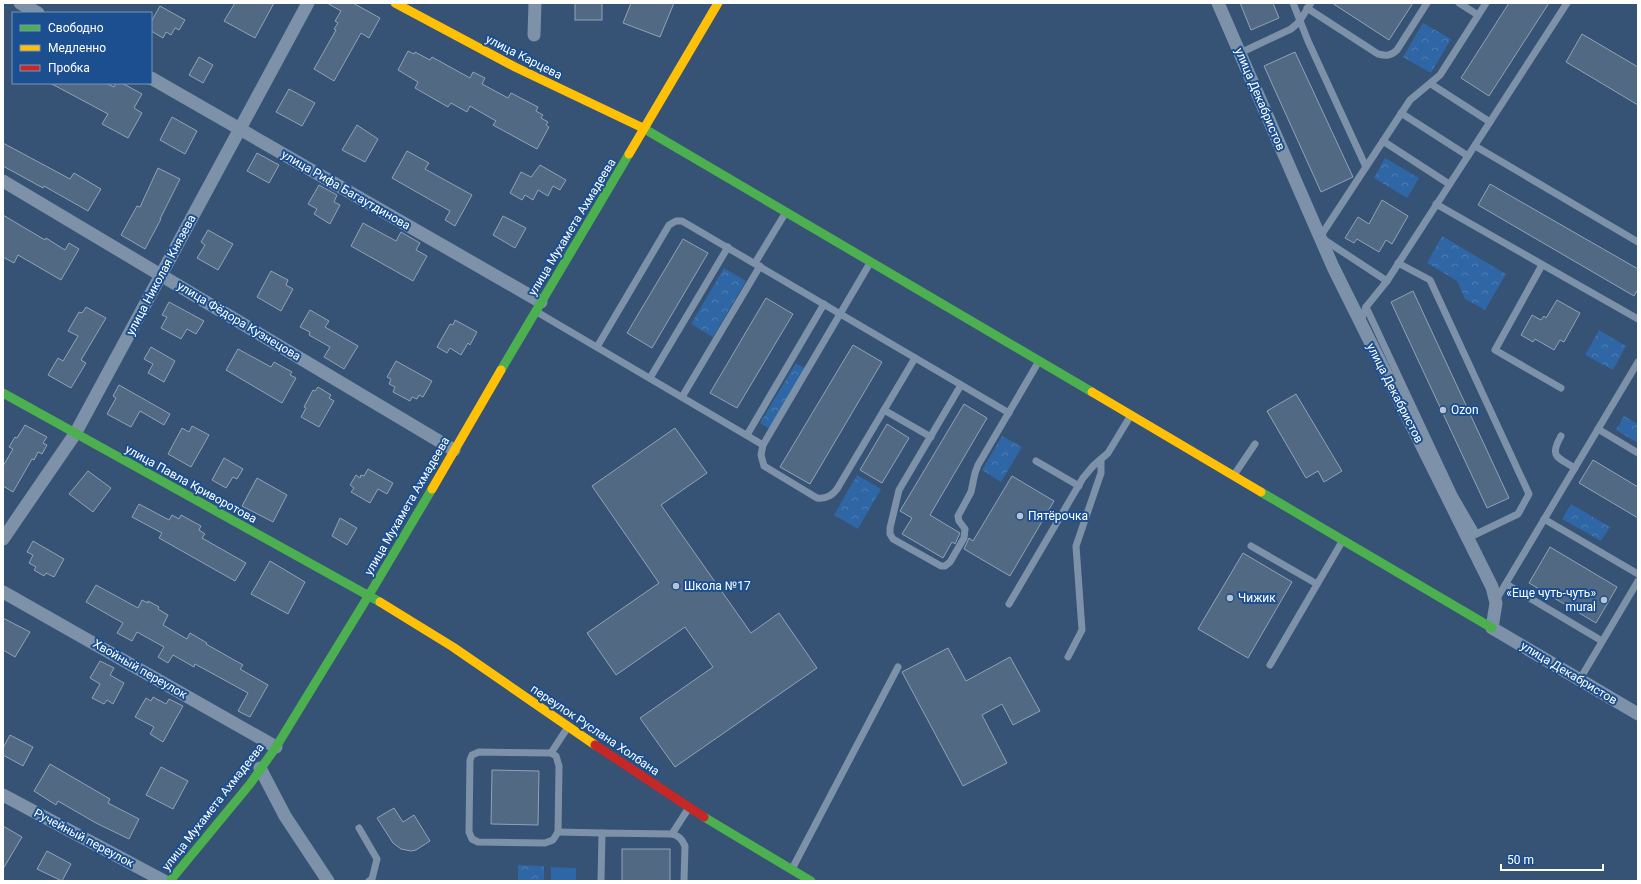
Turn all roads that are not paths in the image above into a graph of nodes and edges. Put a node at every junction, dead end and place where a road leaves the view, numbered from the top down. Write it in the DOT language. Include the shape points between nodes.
graph roads {
  1 [pos="20,3"];
  2 [pos="308,3"];
  3 [pos="395,3"];
  4 [pos="535,3"];
  5 [pos="718,3"];
  6 [pos="1218,3"];
  7 [pos="1293,3"];
  8 [pos="1427,3"];
  9 [pos="1459,3"];
  10 [pos="1486,3"];
  11 [pos="1567,3"];
  12 [pos="1309,6"];
  13 [pos="36,12"];
  14 [pos="1478,15"];
  15 [pos="1300,20"];
  16 [pos="534,35"];
  17 [pos="1240,53"];
  18 [pos="152,79"];
  19 [pos="1431,84"];
  20 [pos="1401,113"];
  21 [pos="1490,122"];
  22 [pos="644,128"];
  23 [pos="240,129"];
  24 [pos="1383,141"];
  25 [pos="1475,146"];
  26 [pos="1468,156"];
  27 [pos="1366,167"];
  28 [pos="3,181"];
  29 [pos="1450,184"];
  30 [pos="1436,204"];
  31 [pos="786,212"];
  32 [pos="1320,237"];
  33 [pos="1638,242"];
  34 [pos="728,247"];
  35 [pos="871,262"];
  36 [pos="1398,263"];
  37 [pos="758,265"];
  38 [pos="1542,265"];
  39 [pos="161,275"];
  40 [pos="1387,281"];
  41 [pos="824,304"];
  42 [pos="538,307"];
  43 [pos="1366,308"];
  44 [pos="840,313"];
  45 [pos="1638,319"];
  46 [pos="1360,322"];
  47 [pos="597,347"];
  48 [pos="915,358"];
  49 [pos="1039,361"];
  50 [pos="1638,362"];
  51 [pos="650,378"];
  52 [pos="961,385"];
  53 [pos="1561,388"];
  54 [pos="3,393"];
  55 [pos="682,397"];
  56 [pos="884,410"];
  57 [pos="1009,413"];
  58 [pos="1131,415"];
  59 [pos="1598,430"];
  60 [pos="75,434"];
  61 [pos="747,435"];
  62 [pos="1561,436"];
  63 [pos="930,437"];
  64 [pos="1255,444"];
  65 [pos="763,445"];
  66 [pos="454,450"];
  67 [pos="1638,453"];
  68 [pos="1101,459"];
  69 [pos="1036,461"];
  70 [pos="1575,468"];
  71 [pos="1233,476"];
  72 [pos="1079,486"];
  73 [pos="1544,519"];
  74 [pos="1472,536"];
  75 [pos="3,539"];
  76 [pos="1343,540"];
  77 [pos="1251,546"];
  78 [pos="1638,574"];
  79 [pos="1638,582"];
  80 [pos="1317,584"];
  81 [pos="1506,584"];
  82 [pos="3,592"];
  83 [pos="369,595"];
  84 [pos="1496,601"];
  85 [pos="1009,604"];
  86 [pos="1492,628"];
  87 [pos="1602,642"];
  88 [pos="1068,656"];
  89 [pos="1270,665"];
  90 [pos="898,667"];
  91 [pos="1580,679"];
  92 [pos="1638,714"];
  93 [pos="568,727"];
  94 [pos="276,747"];
  95 [pos="551,753"];
  96 [pos="260,768"];
  97 [pos="3,795"];
  98 [pos="688,808"];
  99 [pos="359,828"];
  100 [pos="558,832"];
  101 [pos="602,833"];
  102 [pos="672,834"];
  103 [pos="792,869"];
  104 [pos="164,881"];
  105 [pos="170,881"];
  106 [pos="328,881"];
  107 [pos="370,881"];
  108 [pos="601,881"];
  109 [pos="684,881"];
  110 [pos="811,881"];
  1 -- 13 [label="street"];
  2 -- 23 [label="street, улица Николая Князева"];
  3 -- 22 [label="street, улица Карцева" via="515,66"];
  4 -- 16 [label="street"];
  5 -- 22 [label="street, улица Мухамета Ахмадеева"];
  6 -- 17 [label="street, улица Декабристов"];
  7 -- 15 [label="lane"];
  8 -- 12 [label="lane" via="1397,50 1384,56"];
  9 -- 14 [label="lane"];
  10 -- 14 [label="lane"];
  11 -- 21 [label="lane"];
  12 -- 15 [label="lane"];
  14 -- 19 [label="lane" via="1440,75"];
  15 -- 17 [label="lane" via="1289,31"];
  15 -- 27 [label="lane"];
  17 -- 32 [label="street, улица Декабристов"];
  18 -- 23 [label="street, улица Рифа Багаутдинова"];
  19 -- 20 [label="lane" via="1412,97"];
  19 -- 21 [label="lane"];
  20 -- 24 [label="lane"];
  20 -- 26 [label="lane"];
  21 -- 25 [label="lane"];
  22 -- 31 [label="street, улица Карцева"];
  22 -- 42 [label="street, улица Мухамета Ахмадеева"];
  23 -- 39 [label="street, улица Николая Князева"];
  23 -- 42 [label="street, улица Рифа Багаутдинова"];
  24 -- 27 [label="lane"];
  24 -- 29 [label="lane"];
  25 -- 26 [label="lane"];
  25 -- 33 [label="lane"];
  26 -- 29 [label="lane"];
  27 -- 32 [label="lane"];
  28 -- 39 [label="street, улица Фёдора Кузнецова"];
  29 -- 30 [label="lane"];
  30 -- 36 [label="lane"];
  30 -- 38 [label="lane"];
  31 -- 35 [label="street, улица Карцева"];
  31 -- 37 [label="lane"];
  32 -- 40 [label="lane"];
  32 -- 46 [label="street, улица Декабристов"];
  34 -- 37 [label="lane"];
  34 -- 47 [label="lane" via="682,221 669,225"];
  34 -- 51 [label="lane"];
  35 -- 44 [label="lane"];
  35 -- 49 [label="street, улица Карцева"];
  36 -- 40 [label="lane"];
  36 -- 74 [label="lane" via="1430,280 1529,494 1518,514"];
  37 -- 41 [label="lane"];
  37 -- 55 [label="lane"];
  38 -- 45 [label="lane"];
  38 -- 53 [label="lane" via="1495,350"];
  39 -- 60 [label="street, улица Николая Князева"];
  39 -- 66 [label="street, улица Фёдора Кузнецова"];
  40 -- 43 [label="lane"];
  41 -- 44 [label="lane"];
  41 -- 61 [label="lane"];
  42 -- 47 [label="lane"];
  42 -- 66 [label="street, улица Мухамета Ахмадеева"];
  43 -- 46 [label="lane"];
  43 -- 74 [label="lane"];
  44 -- 48 [label="lane"];
  44 -- 65 [label="lane"];
  46 -- 74 [label="street, улица Декабристов"];
  47 -- 51 [label="lane"];
  48 -- 52 [label="lane"];
  48 -- 56 [label="lane"];
  49 -- 57 [label="lane"];
  49 -- 58 [label="street, улица Карцева"];
  50 -- 59 [label="lane"];
  51 -- 55 [label="lane"];
  52 -- 57 [label="lane"];
  52 -- 63 [label="lane"];
  54 -- 60 [label="street, улица Павла Криворотова"];
  55 -- 61 [label="lane"];
  56 -- 63 [label="lane"];
  56 -- 65 [label="lane" via="834,493 827,498 817,498 764,466 761,454"];
  57 -- 63 [label="lane" via="978,465 970,495 959,513 959,521 964,527 964,538 945,566 893,539 889,531 899,490"];
  58 -- 68 [label="lane" via="1108,453"];
  58 -- 71 [label="street, улица Карцева"];
  59 -- 67 [label="lane"];
  59 -- 70 [label="lane"];
  60 -- 75 [label="street, улица Николая Князева"];
  60 -- 83 [label="street, улица Павла Криворотова"];
  61 -- 65 [label="lane"];
  62 -- 70 [label="lane" via="1556,446 1556,455"];
  64 -- 71 [label="lane"];
  66 -- 83 [label="street, улица Мухамета Ахмадеева"];
  68 -- 72 [label="lane"];
  68 -- 88 [label="lane" via="1101,473 1076,546 1082,630"];
  69 -- 72 [label="lane"];
  70 -- 73 [label="lane"];
  71 -- 76 [label="street, улица Карцева"];
  72 -- 85 [label="lane"];
  73 -- 78 [label="lane"];
  73 -- 81 [label="lane"];
  74 -- 84 [label="street, улица Декабристов"];
  76 -- 80 [label="lane"];
  76 -- 86 [label="street, улица Карцева"];
  77 -- 80 [label="lane"];
  79 -- 87 [label="lane"];
  80 -- 89 [label="lane"];
  81 -- 84 [label="lane"];
  81 -- 87 [label="lane"];
  82 -- 94 [label="street, Хвойный переулок"];
  83 -- 93 [label="street, переулок Руслана Холбана" via="453,647"];
  83 -- 94 [label="street, улица Мухамета Ахмадеева"];
  84 -- 86 [label="street, улица Декабристов"];
  86 -- 91 [label="street, улица Декабристов"];
  87 -- 91 [label="lane"];
  90 -- 103 [label="lane"];
  91 -- 92 [label="street, улица Декабристов"];
  93 -- 95 [label="lane"];
  93 -- 98 [label="street, переулок Руслана Холбана"];
  94 -- 96 [label="street, улица Мухамета Ахмадеева"];
  95 -- 100 [label="lane" via="556,756 559,766"];
  95 -- 100 [label="lane" via="479,752 472,755 469,832 472,839 478,842 546,843 553,840"];
  96 -- 105 [label="street, улица Мухамета Ахмадеева" via="250,784"];
  96 -- 106 [label="street" via="285,816"];
  97 -- 104 [label="street, Ручейный переулок"];
  98 -- 102 [label="lane"];
  98 -- 103 [label="street, переулок Руслана Холбана"];
  99 -- 107 [label="lane" via="377,859"];
  100 -- 101 [label="lane"];
  101 -- 102 [label="lane"];
  101 -- 108 [label="lane"];
  102 -- 109 [label="lane" via="680,838 685,846"];
  103 -- 110 [label="street, переулок Руслана Холбана"];
}
